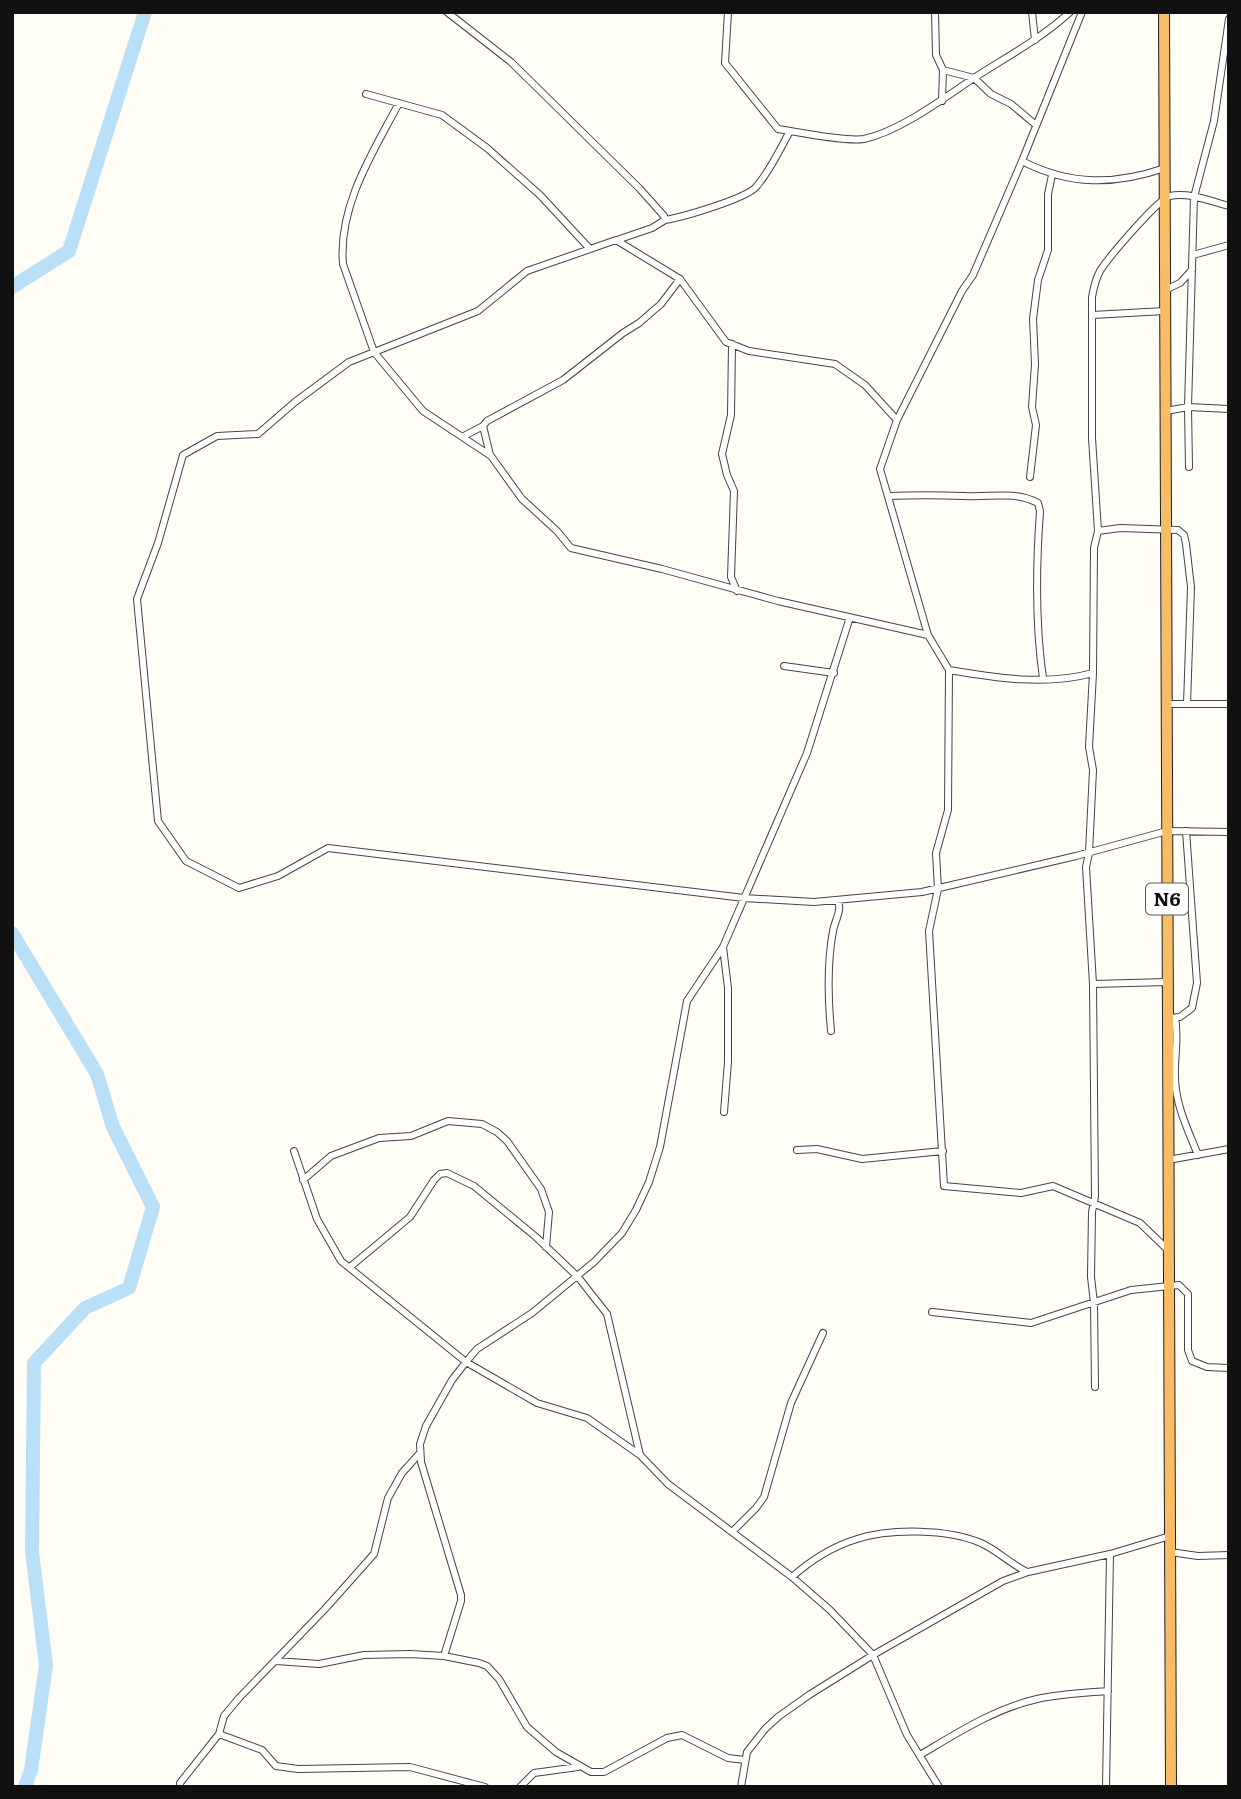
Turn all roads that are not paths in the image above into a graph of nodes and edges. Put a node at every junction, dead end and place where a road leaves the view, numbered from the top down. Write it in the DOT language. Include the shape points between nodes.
graph roads {
  1 [pos="447,12"];
  2 [pos="728,12"];
  3 [pos="935,12"];
  4 [pos="1032,12"];
  5 [pos="1070,12"];
  6 [pos="1082,12"];
  7 [pos="1164,12"];
  8 [pos="1229,19"];
  9 [pos="1035,40"];
  10 [pos="943,70"];
  11 [pos="974,78"];
  12 [pos="366,94"];
  13 [pos="942,101"];
  14 [pos="399,103"];
  15 [pos="1036,125"];
  16 [pos="790,131"];
  17 [pos="1023,161"];
  18 [pos="1165,168"];
  19 [pos="1052,175"];
  20 [pos="1166,197"];
  21 [pos="1194,197"];
  22 [pos="1229,206"];
  23 [pos="665,220"];
  24 [pos="616,240"];
  25 [pos="1229,245"];
  26 [pos="590,249"];
  27 [pos="1193,256"];
  28 [pos="1192,270"];
  29 [pos="680,279"];
  30 [pos="1165,290"];
  31 [pos="1166,311"];
  32 [pos="1092,315"];
  33 [pos="732,344"];
  34 [pos="374,352"];
  35 [pos="1188,407"];
  36 [pos="1229,409"];
  37 [pos="1166,411"];
  38 [pos="898,420"];
  39 [pos="483,426"];
  40 [pos="464,436"];
  41 [pos="491,456"];
  42 [pos="1189,467"];
  43 [pos="1030,477"];
  44 [pos="888,496"];
  45 [pos="1098,531"];
  46 [pos="1166,531"];
  47 [pos="737,591"];
  48 [pos="850,617"];
  49 [pos="928,635"];
  50 [pos="784,666"];
  51 [pos="949,670"];
  52 [pos="834,673"];
  53 [pos="1093,673"];
  54 [pos="1043,678"];
  55 [pos="1166,704"];
  56 [pos="1187,704"];
  57 [pos="1229,704"];
  58 [pos="1167,831"];
  59 [pos="1186,831"];
  60 [pos="1229,832"];
  61 [pos="1089,853"];
  62 [pos="937,889"];
  63 [pos="744,898"];
  64 [pos="838,900"];
  65 [pos="723,947"];
  66 [pos="1167,982"];
  67 [pos="1093,984"];
  68 [pos="1171,1018"];
  69 [pos="831,1031"];
  70 [pos="724,1112"];
  71 [pos="1229,1149"];
  72 [pos="797,1150"];
  73 [pos="294,1151"];
  74 [pos="943,1151"];
  75 [pos="1198,1155"];
  76 [pos="1168,1160"];
  77 [pos="303,1180"];
  78 [pos="1094,1204"];
  79 [pos="547,1247"];
  80 [pos="1168,1250"];
  81 [pos="350,1267"];
  82 [pos="578,1277"];
  83 [pos="1168,1287"];
  84 [pos="1094,1303"];
  85 [pos="932,1312"];
  86 [pos="823,1333"];
  87 [pos="466,1362"];
  88 [pos="1229,1368"];
  89 [pos="1096,1387"];
  90 [pos="420,1453"];
  91 [pos="640,1455"];
  92 [pos="732,1532"];
  93 [pos="1170,1536"];
  94 [pos="1170,1552"];
  95 [pos="1110,1554"];
  96 [pos="1229,1555"];
  97 [pos="1028,1572"];
  98 [pos="792,1577"];
  99 [pos="873,1655"];
  100 [pos="444,1656"];
  101 [pos="276,1661"];
  102 [pos="1108,1691"];
  103 [pos="219,1734"];
  104 [pos="920,1755"];
  105 [pos="745,1760"];
  106 [pos="579,1767"];
  107 [pos="180,1787"];
  108 [pos="485,1787"];
  109 [pos="520,1787"];
  110 [pos="741,1787"];
  111 [pos="939,1787"];
  112 [pos="1105,1787"];
  113 [pos="1171,1787"];
  1 -- 23 [label="street" via="511,62 639,188"];
  2 -- 16 [label="street" via="725,63 778,129"];
  3 -- 10 [label="street" via="936,55"];
  4 -- 9 [label="street"];
  5 -- 9 [label="street"];
  6 -- 15 [label="street"];
  7 -- 18 [label="highway, N6"];
  8 -- 21 [label="street" via="1214,121"];
  9 -- 11 [label="street"];
  10 -- 11 [label="street"];
  10 -- 13 [label="street"];
  11 -- 13 [label="street"];
  11 -- 15 [label="street"];
  12 -- 14 [label="street"];
  13 -- 16 [label="street" via="862,139"];
  14 -- 26 [label="street" via="442,115 487,148 540,195"];
  14 -- 34 [label="street" via="352,198 341,249"];
  15 -- 17 [label="street"];
  16 -- 23 [label="street" via="751,191 682,218"];
  17 -- 19 [label="street"];
  17 -- 38 [label="street" via="973,275"];
  18 -- 19 [label="street" via="1143,176 1091,181"];
  18 -- 20 [label="highway, N6"];
  19 -- 43 [label="street" via="1048,250 1033,318 1036,425"];
  20 -- 21 [label="street"];
  20 -- 30 [label="highway, N6"];
  20 -- 32 [label="street" via="1102,268 1095,281"];
  21 -- 22 [label="street"];
  21 -- 27 [label="street"];
  23 -- 24 [label="street"];
  24 -- 26 [label="street"];
  24 -- 29 [label="street"];
  25 -- 27 [label="street"];
  26 -- 34 [label="street" via="527,271 478,311"];
  27 -- 28 [label="street"];
  28 -- 30 [label="street" via="1181,283"];
  28 -- 35 [label="street"];
  29 -- 33 [label="street"];
  29 -- 39 [label="street" via="662,304 563,380"];
  30 -- 31 [label="highway, N6"];
  31 -- 32 [label="street"];
  31 -- 37 [label="highway, N6"];
  32 -- 45 [label="street"];
  33 -- 38 [label="street" via="749,351 835,364"];
  33 -- 47 [label="street" via="732,415 722,454 734,491 731,577"];
  34 -- 40 [label="street" via="423,411"];
  34 -- 63 [label="street" via="349,362 258,434 217,436 183,455 137,599 158,821 186,861 239,888 278,876 328,848"];
  35 -- 36 [label="street"];
  35 -- 37 [label="street"];
  35 -- 42 [label="street"];
  37 -- 46 [label="highway, N6"];
  38 -- 44 [label="street" via="880,469"];
  39 -- 40 [label="street"];
  39 -- 41 [label="street"];
  40 -- 41 [label="street"];
  41 -- 47 [label="street" via="522,499 571,548"];
  44 -- 49 [label="street"];
  44 -- 54 [label="street" via="1005,494 1038,503 1038,639"];
  45 -- 46 [label="street"];
  45 -- 53 [label="street"];
  46 -- 55 [label="highway, N6"];
  46 -- 56 [label="street" via="1178,530 1186,544 1191,587"];
  47 -- 48 [label="street"];
  48 -- 49 [label="street"];
  48 -- 52 [label="street"];
  49 -- 51 [label="street"];
  50 -- 52 [label="street"];
  51 -- 54 [label="street" via="1012,680"];
  51 -- 62 [label="street" via="948,810 936,853"];
  52 -- 63 [label="street" via="807,753"];
  53 -- 54 [label="street"];
  53 -- 61 [label="street"];
  55 -- 56 [label="street"];
  55 -- 58 [label="highway, N6"];
  56 -- 57 [label="street"];
  58 -- 59 [label="street"];
  58 -- 61 [label="street"];
  58 -- 66 [label="highway, N6"];
  59 -- 60 [label="street"];
  59 -- 68 [label="street" via="1197,983 1192,1008"];
  61 -- 62 [label="street"];
  61 -- 67 [label="street"];
  62 -- 64 [label="street"];
  62 -- 74 [label="street" via="929,931"];
  63 -- 64 [label="street"];
  63 -- 65 [label="street"];
  64 -- 69 [label="street" via="830,954"];
  65 -- 70 [label="street" via="728,988"];
  65 -- 82 [label="street" via="687,1001 660,1147 649,1182 622,1233"];
  66 -- 67 [label="street"];
  66 -- 68 [label="highway, N6"];
  67 -- 78 [label="street"];
  68 -- 75 [label="street" via="1178,1034 1175,1079 1179,1108"];
  68 -- 76 [label="highway, N6"];
  71 -- 75 [label="street"];
  72 -- 74 [label="street" via="817,1149 863,1160"];
  73 -- 77 [label="street"];
  74 -- 78 [label="street" via="944,1186 1021,1193 1053,1186"];
  75 -- 76 [label="street"];
  76 -- 80 [label="highway, N6"];
  77 -- 79 [label="street" via="331,1156 379,1138 411,1136 447,1121 482,1124 507,1141 541,1189 549,1212"];
  77 -- 81 [label="street" via="331,1247"];
  78 -- 80 [label="street" via="1140,1223"];
  78 -- 84 [label="street"];
  79 -- 81 [label="street" via="496,1202 447,1173 433,1180 410,1217"];
  79 -- 82 [label="street"];
  80 -- 83 [label="highway, N6"];
  81 -- 87 [label="street"];
  82 -- 87 [label="street" via="477,1349"];
  82 -- 91 [label="street" via="607,1314"];
  83 -- 84 [label="street" via="1132,1290"];
  83 -- 88 [label="street" via="1179,1285 1188,1294 1192,1361"];
  83 -- 93 [label="highway, N6"];
  84 -- 85 [label="street" via="1031,1323"];
  84 -- 89 [label="street"];
  86 -- 92 [label="street" via="791,1403 764,1497"];
  87 -- 90 [label="street" via="426,1426"];
  87 -- 91 [label="street" via="537,1403 587,1418"];
  90 -- 100 [label="street" via="461,1595"];
  90 -- 101 [label="street" via="388,1498 374,1554"];
  91 -- 92 [label="street" via="668,1484"];
  92 -- 98 [label="street"];
  93 -- 94 [label="highway, N6"];
  93 -- 95 [label="street"];
  94 -- 96 [label="street"];
  94 -- 113 [label="highway, N6"];
  95 -- 97 [label="street"];
  95 -- 102 [label="street"];
  97 -- 98 [label="street" via="984,1544 928,1532 856,1539"];
  97 -- 99 [label="street" via="1003,1581"];
  98 -- 99 [label="street"];
  99 -- 104 [label="street"];
  99 -- 105 [label="street" via="778,1717 752,1745"];
  100 -- 101 [label="street" via="364,1655 319,1664"];
  100 -- 106 [label="street" via="494,1671 527,1727"];
  101 -- 103 [label="street" via="224,1716"];
  102 -- 104 [label="street" via="1016,1705 966,1727"];
  102 -- 112 [label="street"];
  103 -- 107 [label="street"];
  103 -- 108 [label="street" via="262,1750 276,1766 410,1767"];
  104 -- 111 [label="street"];
  105 -- 106 [label="street" via="728,1758 682,1735 667,1738 604,1772"];
  105 -- 110 [label="street"];
  106 -- 109 [label="street" via="534,1773"];
}
